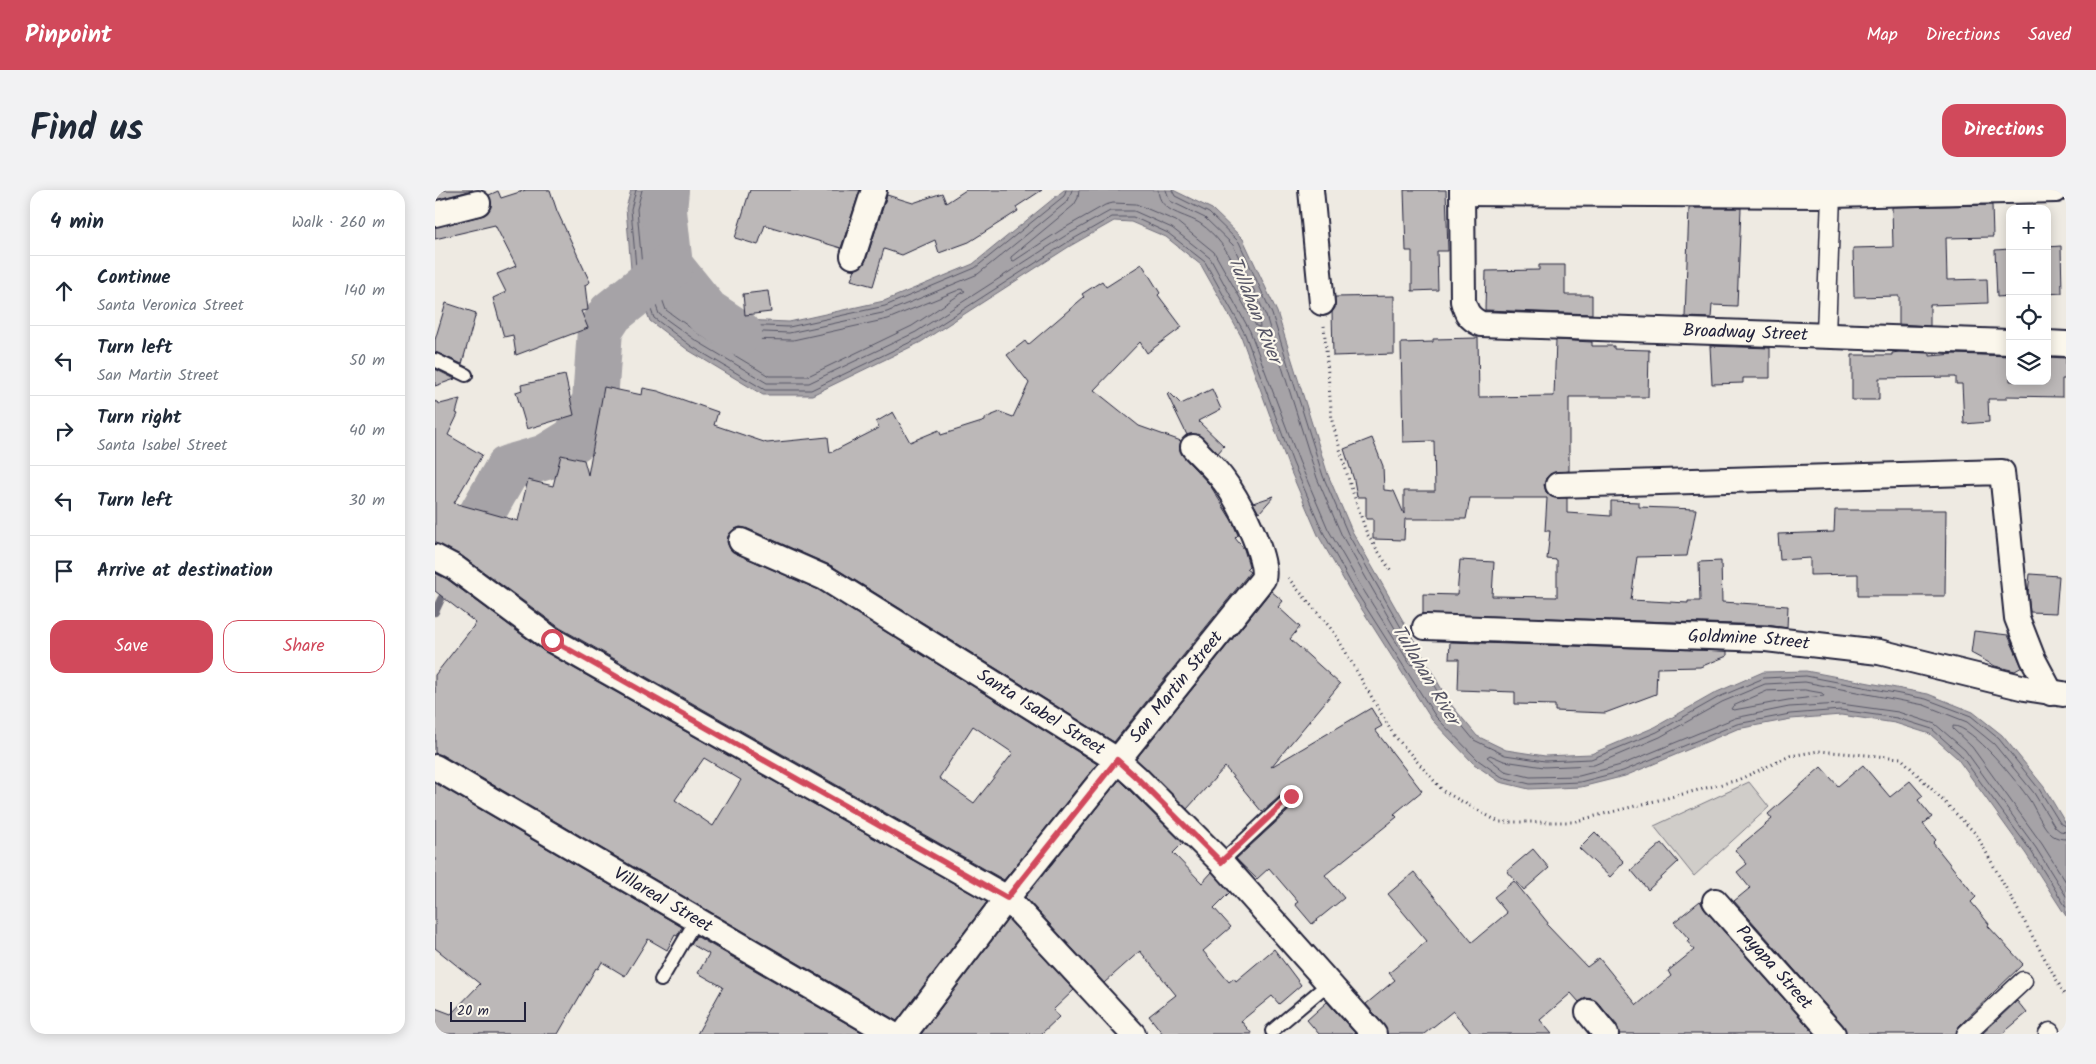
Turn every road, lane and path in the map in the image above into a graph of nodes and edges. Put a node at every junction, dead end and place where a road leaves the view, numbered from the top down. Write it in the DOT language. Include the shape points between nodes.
graph roads {
  1 [pos="874,190"];
  2 [pos="1311,190"];
  3 [pos="2056,190"];
  4 [pos="1462,192"];
  5 [pos="1831,195"];
  6 [pos="478,203"];
  7 [pos="435,214"];
  8 [pos="853,256"];
  9 [pos="1322,303"];
  10 [pos="1825,335"];
  11 [pos="2006,342"];
  12 [pos="2051,343"];
  13 [pos="2066,344"];
  14 [pos="435,360"];
  15 [pos="466,375"];
  16 [pos="1193,447"];
  17 [pos="1558,485"];
  18 [pos="741,541"];
  19 [pos="1258,548"];
  20 [pos="435,556"];
  21 [pos="1391,571"];
  22 [pos="1425,627"];
  23 [pos="2059,694"];
  24 [pos="1117,760"];
  25 [pos="435,767"];
  26 [pos="1291,796"];
  27 [pos="1221,862"];
  28 [pos="1007,898"];
  29 [pos="1715,901"];
  30 [pos="696,920"];
  31 [pos="661,980"];
  32 [pos="2023,982"];
  33 [pos="1329,983"];
  34 [pos="2066,997"];
  35 [pos="1588,1012"];
  36 [pos="1273,1031"];
  37 [pos="891,1034"];
  38 [pos="904,1034"];
  39 [pos="1133,1034"];
  40 [pos="1375,1034"];
  41 [pos="1606,1034"];
  42 [pos="1833,1034"];
  43 [pos="1966,1034"];
  1 -- 8 [label="street"];
  2 -- 9 [label="street"];
  3 -- 5 [label="street"];
  4 -- 5 [label="street"];
  4 -- 10 [label="street, Broadway Street" via="1463,301 1466,313 1481,324"];
  5 -- 10 [label="street"];
  6 -- 7 [label="street"];
  9 -- 21 [label="path" via="1332,420 1349,484 1367,534"];
  10 -- 11 [label="street, Broadway Street"];
  12 -- 13 [label="street"];
  14 -- 15 [label="lane"];
  16 -- 19 [label="street, San Martin Street" via="1224,480"];
  17 -- 23 [label="street" via="2002,472 2017,618 2033,659"];
  18 -- 24 [label="street, Santa Isabel Street" via="825,578"];
  19 -- 24 [label="street, San Martin Street" via="1265,572 1263,580"];
  19 -- 34 [label="path" via="1271,557 1333,632 1399,741 1443,791 1499,822 1572,822 1738,780 1790,756 1819,751 1901,758 1976,834"];
  20 -- 28 [label="street" via="552,640"];
  22 -- 23 [label="street, Goldmine Street" via="1810,642 1879,652"];
  24 -- 27 [label="street, Santa Isabel Street"];
  24 -- 28 [label="street, San Martin Street"];
  25 -- 30 [label="street, Villareal Street"];
  26 -- 27 [label="lane"];
  27 -- 33 [label="street, Santa Isabel Street"];
  28 -- 38 [label="street, San Martin Street"];
  28 -- 39 [label="street"];
  29 -- 42 [label="street, Payapa Street"];
  30 -- 31 [label="lane"];
  30 -- 37 [label="street, Villareal Street"];
  32 -- 43 [label="street"];
  33 -- 36 [label="lane"];
  33 -- 40 [label="street, Santa Isabel Street"];
  35 -- 41 [label="street"];
}
